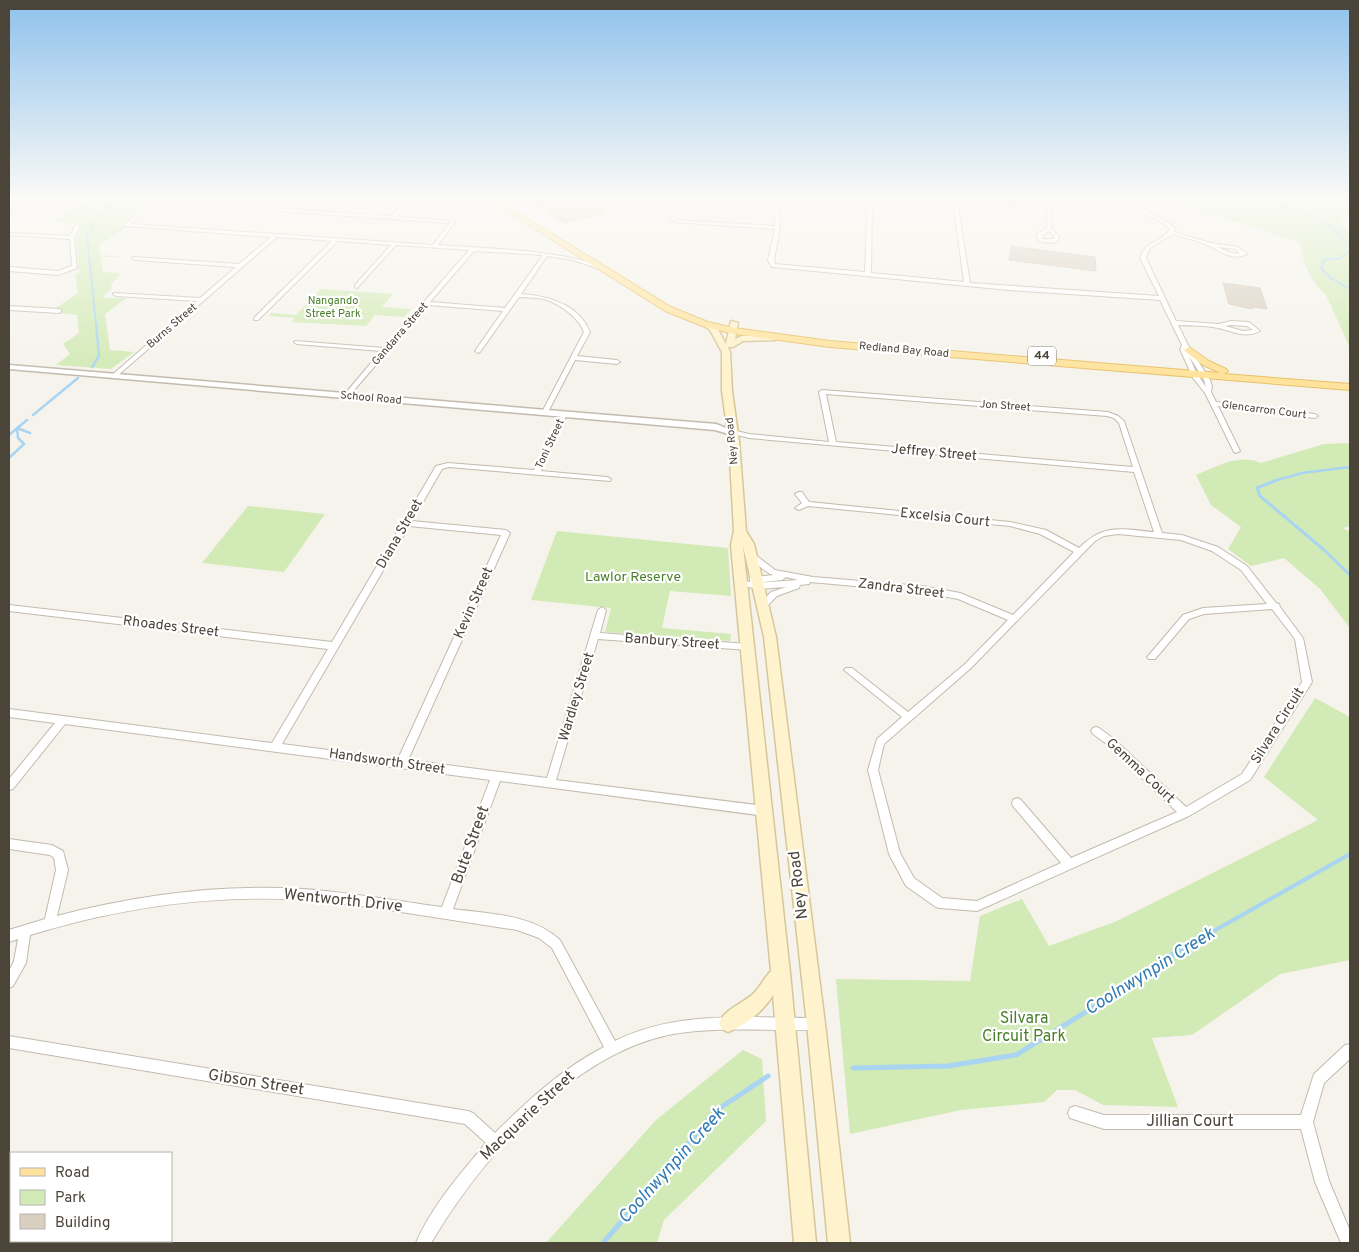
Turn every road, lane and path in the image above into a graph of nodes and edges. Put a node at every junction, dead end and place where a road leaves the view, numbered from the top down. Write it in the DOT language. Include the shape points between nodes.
graph roads {
  1 [pos="74,258"];
  2 [pos="140,258"];
  3 [pos="250,258"];
  4 [pos="317,258"];
  5 [pos="381,258"];
  6 [pos="464,258"];
  7 [pos="543,258"];
  8 [pos="570,258"];
  9 [pos="589,258"];
  10 [pos="594,258"];
  11 [pos="771,258"];
  12 [pos="868,258"];
  13 [pos="964,258"];
  14 [pos="1143,258"];
  15 [pos="241,266"];
  16 [pos="597,266"];
  17 [pos="9,269"];
  18 [pos="868,274"];
  19 [pos="968,284"];
  20 [pos="357,286"];
  21 [pos="116,294"];
  22 [pos="517,295"];
  23 [pos="1162,298"];
  24 [pos="202,300"];
  25 [pos="426,303"];
  26 [pos="9,308"];
  27 [pos="59,310"];
  28 [pos="506,310"];
  29 [pos="256,319"];
  30 [pos="1174,323"];
  31 [pos="705,324"];
  32 [pos="1219,326"];
  33 [pos="731,327"];
  34 [pos="775,337"];
  35 [pos="297,342"];
  36 [pos="726,347"];
  37 [pos="1187,347"];
  38 [pos="386,350"];
  39 [pos="478,351"];
  40 [pos="575,358"];
  41 [pos="617,362"];
  42 [pos="9,367"];
  43 [pos="1197,371"];
  44 [pos="1223,371"];
  45 [pos="114,376"];
  46 [pos="1350,382"];
  47 [pos="1350,387"];
  48 [pos="346,396"];
  49 [pos="1214,404"];
  50 [pos="545,412"];
  51 [pos="564,414"];
  52 [pos="1315,416"];
  53 [pos="732,432"];
  54 [pos="833,444"];
  55 [pos="1236,451"];
  56 [pos="1137,470"];
  57 [pos="536,473"];
  58 [pos="607,479"];
  59 [pos="799,494"];
  60 [pos="803,506"];
  61 [pos="407,523"];
  62 [pos="740,531"];
  63 [pos="1158,534"];
  64 [pos="1078,550"];
  65 [pos="751,556"];
  66 [pos="792,576"];
  67 [pos="809,581"];
  68 [pos="758,583"];
  69 [pos="742,584"];
  70 [pos="763,605"];
  71 [pos="1276,606"];
  72 [pos="9,608"];
  73 [pos="602,610"];
  74 [pos="1015,620"];
  75 [pos="595,636"];
  76 [pos="334,646"];
  77 [pos="748,647"];
  78 [pos="1152,657"];
  79 [pos="849,670"];
  80 [pos="9,713"];
  81 [pos="908,717"];
  82 [pos="62,721"];
  83 [pos="1096,731"];
  84 [pos="275,747"];
  85 [pos="401,764"];
  86 [pos="496,777"];
  87 [pos="550,784"];
  88 [pos="9,786"];
  89 [pos="1017,803"];
  90 [pos="765,811"];
  91 [pos="1185,813"];
  92 [pos="9,844"];
  93 [pos="1070,865"];
  94 [pos="446,913"];
  95 [pos="50,923"];
  96 [pos="25,931"];
  97 [pos="9,936"];
  98 [pos="781,973"];
  99 [pos="9,982"];
  100 [pos="728,1023"];
  101 [pos="785,1024"];
  102 [pos="816,1024"];
  103 [pos="9,1042"];
  104 [pos="612,1048"];
  105 [pos="1350,1050"];
  106 [pos="1075,1113"];
  107 [pos="1306,1122"];
  108 [pos="495,1142"];
  109 [pos="423,1243"];
  110 [pos="805,1243"];
  111 [pos="839,1243"];
  112 [pos="1348,1243"];
  1 -- 17 [label="street" via="75,267 58,273"];
  2 -- 15 [label="street"];
  3 -- 15 [label="street, Burns Street"];
  4 -- 29 [label="street"];
  5 -- 20 [label="street"];
  6 -- 25 [label="street, Gandarra Street"];
  7 -- 22 [label="street"];
  8 -- 16 [label="street"];
  9 -- 16 [label="main road, Redland Bay Road / 44"];
  10 -- 33 [label="main road, Redland Bay Road / 44" via="659,294"];
  11 -- 18 [label="street" via="774,265"];
  12 -- 18 [label="street"];
  13 -- 19 [label="street"];
  14 -- 23 [label="street"];
  15 -- 24 [label="street, Burns Street"];
  16 -- 31 [label="main road, Redland Bay Road / 44" via="668,309"];
  18 -- 19 [label="street"];
  19 -- 23 [label="street"];
  21 -- 24 [label="street"];
  22 -- 28 [label="street"];
  22 -- 40 [label="street" via="555,301 586,326 585,338"];
  23 -- 30 [label="street"];
  24 -- 45 [label="street, Burns Street"];
  25 -- 28 [label="street"];
  25 -- 38 [label="street, Gandarra Street"];
  26 -- 27 [label="street"];
  28 -- 39 [label="street"];
  30 -- 32 [label="street"];
  30 -- 37 [label="street"];
  31 -- 33 [label="main road, Redland Bay Road / 44"];
  31 -- 36 [label="main road" via="713,328"];
  32 -- 32 [label="street" via="1244,323 1257,331 1247,333"];
  33 -- 34 [label="main road, Redland Bay Road / 44"];
  33 -- 36 [label="main road, Ney Road"];
  33 -- 43 [label="main road, Redland Bay Road / 44" via="828,339"];
  34 -- 36 [label="main road" via="742,339"];
  34 -- 43 [label="main road, Redland Bay Road / 44" via="830,344"];
  35 -- 38 [label="street"];
  36 -- 53 [label="main road, Ney Road"];
  37 -- 43 [label="street" via="1183,349"];
  37 -- 44 [label="main road" via="1206,364"];
  38 -- 48 [label="street, Gandarra Street"];
  40 -- 41 [label="street"];
  40 -- 50 [label="street"];
  42 -- 45 [label="street, School Road"];
  43 -- 44 [label="main road, Redland Bay Road / 44"];
  43 -- 47 [label="main road, Redland Bay Road / 44"];
  43 -- 49 [label="street" via="1202,387"];
  44 -- 46 [label="main road, Redland Bay Road / 44"];
  45 -- 48 [label="street, School Road"];
  48 -- 50 [label="street, School Road"];
  49 -- 52 [label="street, Glencarron Court"];
  49 -- 55 [label="street"];
  50 -- 51 [label="street, School Road"];
  51 -- 53 [label="street, School Road" via="716,427"];
  51 -- 57 [label="street, Toni Street"];
  53 -- 54 [label="street, Jeffrey Street"];
  53 -- 62 [label="main road, Ney Road"];
  54 -- 56 [label="street, Jeffrey Street"];
  54 -- 56 [label="street, Jon Street" via="822,392 1108,414 1122,422"];
  56 -- 63 [label="street, Jon Street"];
  57 -- 58 [label="street, Diana Street"];
  57 -- 61 [label="street, Diana Street" via="442,466"];
  59 -- 60 [label="street, Excelsia Court"];
  60 -- 64 [label="street, Excelsia Court" via="1010,524 1043,532"];
  61 -- 76 [label="street, Diana Street"];
  61 -- 85 [label="street, Kevin Street" via="506,533"];
  62 -- 65 [label="main road, Ney Road"];
  62 -- 69 [label="main road, Ney Road" via="737,545"];
  63 -- 64 [label="street, Silvara Circuit" via="1102,534"];
  63 -- 71 [label="street, Silvara Circuit" via="1215,548 1244,568"];
  64 -- 74 [label="street, Silvara Circuit"];
  65 -- 66 [label="street, Zandra Street" via="773,572"];
  65 -- 68 [label="main road, Ney Road"];
  66 -- 67 [label="street, Zandra Street"];
  66 -- 68 [label="street, Zandra Street"];
  67 -- 68 [label="street, Zandra Street"];
  67 -- 70 [label="street, Zandra Street" via="774,594"];
  67 -- 74 [label="street, Zandra Street" via="922,589 960,596"];
  68 -- 69 [label="street, Zandra Street"];
  68 -- 70 [label="main road, Ney Road"];
  69 -- 77 [label="main road, Ney Road"];
  70 -- 102 [label="main road, Ney Road" via="770,638"];
  71 -- 78 [label="street" via="1203,611 1186,617"];
  71 -- 91 [label="street, Silvara Circuit" via="1299,638 1307,682 1246,777"];
  72 -- 76 [label="street, Rhoades Street"];
  73 -- 75 [label="street, Wardley Street"];
  74 -- 81 [label="street, Silvara Circuit" via="968,666"];
  75 -- 77 [label="street, Banbury Street"];
  75 -- 87 [label="street, Wardley Street"];
  76 -- 84 [label="street, Diana Street"];
  77 -- 90 [label="main road, Ney Road"];
  79 -- 81 [label="street"];
  80 -- 82 [label="street, Handsworth Street"];
  81 -- 93 [label="street, Silvara Circuit" via="880,742 873,770 895,854 910,882 940,903 977,906"];
  82 -- 84 [label="street, Handsworth Street"];
  82 -- 88 [label="street"];
  83 -- 91 [label="street, Gemma Court"];
  84 -- 85 [label="street, Handsworth Street"];
  85 -- 86 [label="street, Handsworth Street"];
  86 -- 87 [label="street, Handsworth Street"];
  86 -- 94 [label="street, Bute Street"];
  87 -- 90 [label="street, Handsworth Street"];
  89 -- 93 [label="street"];
  90 -- 98 [label="main road, Ney Road"];
  91 -- 93 [label="street, Silvara Circuit"];
  92 -- 95 [label="street" via="52,850 59,855 62,870"];
  94 -- 95 [label="street, Wentworth Drive" via="323,896 247,893 143,903"];
  94 -- 104 [label="street, Wentworth Drive" via="517,924 548,936 562,953"];
  95 -- 96 [label="street, Wentworth Drive"];
  96 -- 97 [label="street, Wentworth Drive"];
  96 -- 99 [label="street" via="20,963"];
  98 -- 100 [label="main road" via="760,1000"];
  98 -- 101 [label="main road, Ney Road"];
  100 -- 101 [label="street, Macquarie Street"];
  100 -- 104 [label="street, Macquarie Street" via="668,1029"];
  101 -- 102 [label="street, Macquarie Street"];
  101 -- 110 [label="main road, Ney Road"];
  102 -- 111 [label="main road, Ney Road"];
  103 -- 108 [label="street, Gibson Street" via="468,1118"];
  104 -- 108 [label="street, Macquarie Street" via="556,1086"];
  105 -- 107 [label="street" via="1319,1079"];
  106 -- 107 [label="street, Jillian Court" via="1104,1122"];
  107 -- 112 [label="street" via="1322,1182"];
  108 -- 109 [label="street, Macquarie Street" via="458,1186"];
}
